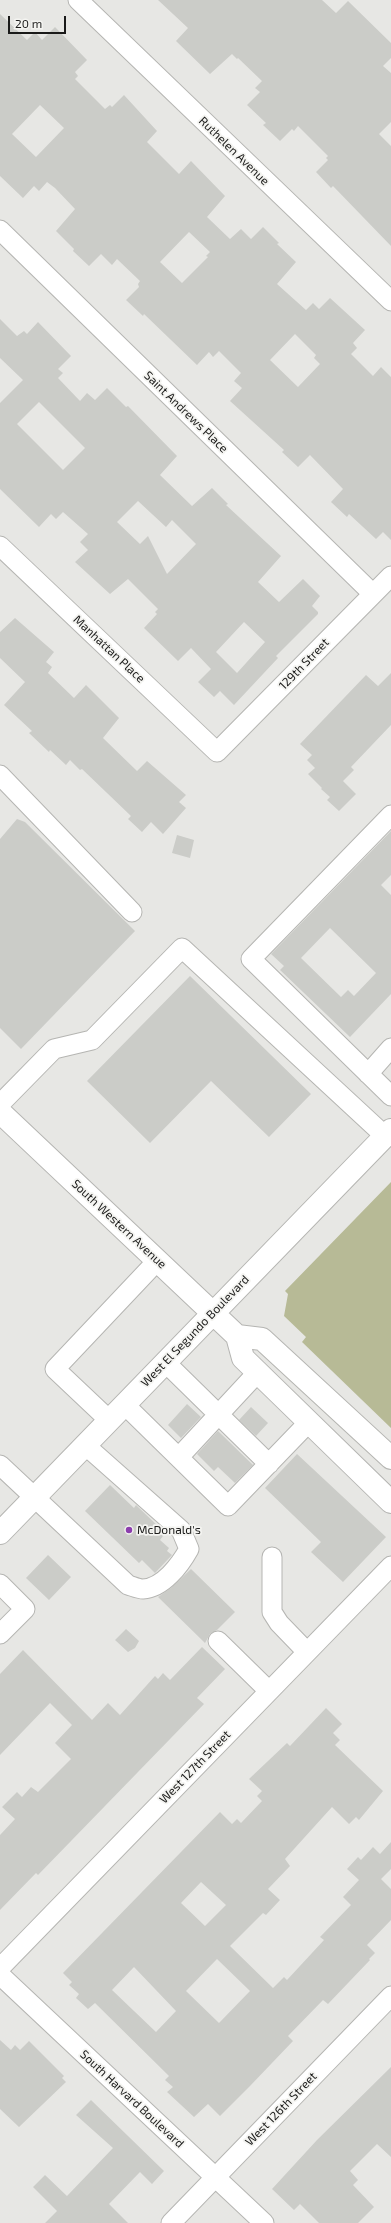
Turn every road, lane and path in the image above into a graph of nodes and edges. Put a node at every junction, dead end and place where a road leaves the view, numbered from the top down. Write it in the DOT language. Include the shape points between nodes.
graph roads {
  1 [pos="78,0"];
  2 [pos="0,230"];
  3 [pos="391,301"];
  4 [pos="0,546"];
  5 [pos="391,576"];
  6 [pos="373,594"];
  7 [pos="218,752"];
  8 [pos="0,775"];
  9 [pos="391,815"];
  10 [pos="132,912"];
  11 [pos="391,1048"];
  12 [pos="368,1074"];
  13 [pos="391,1096"];
  14 [pos="0,1104"];
  15 [pos="0,1112"];
  16 [pos="388,1133"];
  17 [pos="158,1260"];
  18 [pos="212,1313"];
  19 [pos="237,1336"];
  20 [pos="165,1362"];
  21 [pos="258,1372"];
  22 [pos="124,1404"];
  23 [pos="219,1413"];
  24 [pos="109,1420"];
  25 [pos="309,1422"];
  26 [pos="85,1445"];
  27 [pos="179,1456"];
  28 [pos="391,1458"];
  29 [pos="269,1464"];
  30 [pos="0,1465"];
  31 [pos="34,1497"];
  32 [pos="391,1502"];
  33 [pos="0,1533"];
  34 [pos="272,1557"];
  35 [pos="391,1566"];
  36 [pos="0,1584"];
  37 [pos="0,1634"];
  38 [pos="218,1641"];
  39 [pos="307,1652"];
  40 [pos="269,1691"];
  41 [pos="0,1968"];
  42 [pos="0,1975"];
  43 [pos="391,1996"];
  44 [pos="216,2176"];
  45 [pos="171,2223"];
  46 [pos="264,2223"];
  1 -- 3 [label="street, Ruthelen Avenue"];
  2 -- 6 [label="street, Saint Andrews Place"];
  4 -- 7 [label="street, Manhattan Place"];
  5 -- 6 [label="street, 129th Street"];
  6 -- 7 [label="street, 129th Street"];
  8 -- 10 [label="street"];
  9 -- 12 [label="street" via="251,959"];
  11 -- 12 [label="street"];
  12 -- 13 [label="street"];
  14 -- 16 [label="street" via="54,1049 92,1040 182,948"];
  15 -- 17 [label="main road, South Western Avenue"];
  16 -- 18 [label="main road, West El Segundo Boulevard"];
  17 -- 18 [label="main road, South Western Avenue"];
  17 -- 24 [label="street" via="55,1369"];
  18 -- 19 [label="main road, South Western Avenue"];
  18 -- 20 [label="main road, West El Segundo Boulevard"];
  19 -- 21 [label="main road" via="243,1358"];
  19 -- 28 [label="main road" via="262,1339"];
  20 -- 22 [label="main road, West El Segundo Boulevard"];
  20 -- 23 [label="street"];
  21 -- 23 [label="street"];
  21 -- 25 [label="main road"];
  22 -- 24 [label="main road, West El Segundo Boulevard"];
  22 -- 27 [label="street"];
  23 -- 27 [label="street"];
  23 -- 29 [label="street"];
  24 -- 26 [label="main road, West El Segundo Boulevard"];
  25 -- 29 [label="street"];
  25 -- 32 [label="main road"];
  26 -- 31 [label="main road, West El Segundo Boulevard"];
  26 -- 31 [label="street" via="181,1530 189,1549 180,1565 164,1580 143,1589 128,1585"];
  27 -- 29 [label="street" via="228,1506"];
  30 -- 31 [label="street"];
  31 -- 33 [label="main road, West El Segundo Boulevard"];
  34 -- 39 [label="street" via="272,1612"];
  35 -- 39 [label="street, West 127th Street"];
  36 -- 37 [label="street" via="25,1609"];
  38 -- 40 [label="street"];
  39 -- 40 [label="street, West 127th Street"];
  40 -- 41 [label="street, West 127th Street"];
  42 -- 44 [label="street, South Harvard Boulevard"];
  43 -- 44 [label="street, West 126th Street"];
  44 -- 45 [label="street, West 126th Street"];
  44 -- 46 [label="street, South Harvard Boulevard"];
}
